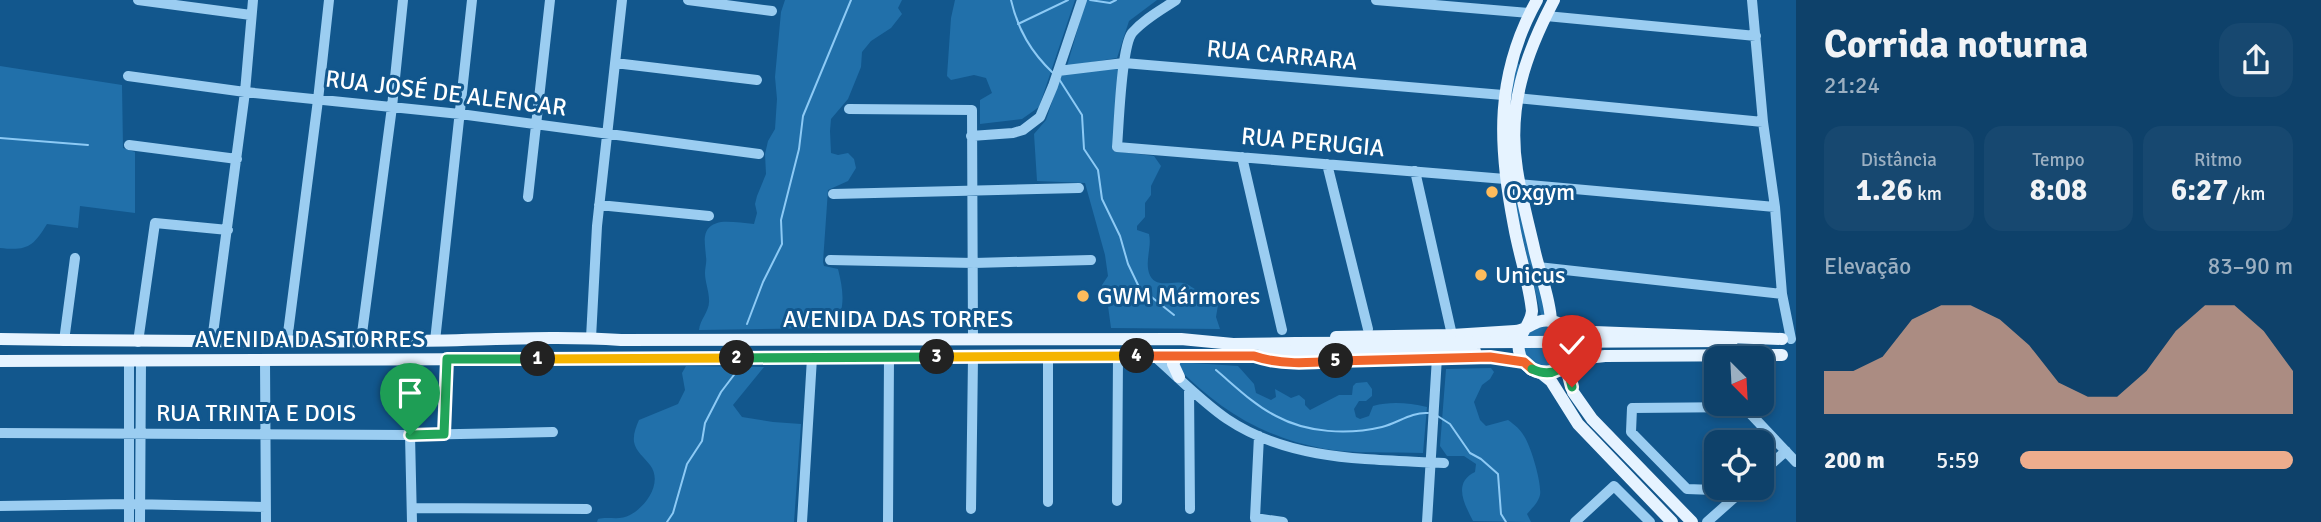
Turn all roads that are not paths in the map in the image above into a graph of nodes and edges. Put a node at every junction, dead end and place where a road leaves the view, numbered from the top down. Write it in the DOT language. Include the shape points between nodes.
graph roads {
  1 [pos="138,0"];
  2 [pos="253,0"];
  3 [pos="329,0"];
  4 [pos="403,0"];
  5 [pos="472,0"];
  6 [pos="550,0"];
  7 [pos="622,0"];
  8 [pos="688,0"];
  9 [pos="1176,0"];
  10 [pos="1376,0"];
  11 [pos="1537,0"];
  12 [pos="1554,0"];
  13 [pos="1752,0"];
  14 [pos="1081,5"];
  15 [pos="772,11"];
  16 [pos="1529,13"];
  17 [pos="251,15"];
  18 [pos="1546,16"];
  19 [pos="1756,36"];
  20 [pos="1518,42"];
  21 [pos="1529,50"];
  22 [pos="1512,57"];
  23 [pos="615,63"];
  24 [pos="1124,63"];
  25 [pos="1524,67"];
  26 [pos="1057,73"];
  27 [pos="128,76"];
  28 [pos="757,80"];
  29 [pos="245,92"];
  30 [pos="1510,97"];
  31 [pos="318,100"];
  32 [pos="392,107"];
  33 [pos="849,109"];
  34 [pos="460,114"];
  35 [pos="1763,122"];
  36 [pos="536,124"];
  37 [pos="607,134"];
  38 [pos="971,136"];
  39 [pos="129,145"];
  40 [pos="759,154"];
  41 [pos="1242,157"];
  42 [pos="237,159"];
  43 [pos="1327,164"];
  44 [pos="1415,171"];
  45 [pos="1506,178"];
  46 [pos="1519,184"];
  47 [pos="1080,188"];
  48 [pos="973,190"];
  49 [pos="832,194"];
  50 [pos="528,197"];
  51 [pos="599,205"];
  52 [pos="1775,207"];
  53 [pos="709,216"];
  54 [pos="228,230"];
  55 [pos="75,258"];
  56 [pos="830,260"];
  57 [pos="1091,260"];
  58 [pos="974,263"];
  59 [pos="1538,267"];
  60 [pos="1782,294"];
  61 [pos="1559,326"];
  62 [pos="1282,330"];
  63 [pos="1367,330"];
  64 [pos="1523,330"];
  65 [pos="1452,335"];
  66 [pos="591,338"];
  67 [pos="3,339"];
  68 [pos="555,339"];
  69 [pos="1181,339"];
  70 [pos="1790,339"];
  71 [pos="973,340"];
  72 [pos="64,341"];
  73 [pos="138,341"];
  74 [pos="212,341"];
  75 [pos="286,341"];
  76 [pos="361,341"];
  77 [pos="435,341"];
  78 [pos="1020,341"];
  79 [pos="109,342"];
  80 [pos="1732,344"];
  81 [pos="1297,348"];
  82 [pos="1782,355"];
  83 [pos="1796,355"];
  84 [pos="1048,356"];
  85 [pos="1118,356"];
  86 [pos="1154,356"];
  87 [pos="1177,356"];
  88 [pos="1254,356"];
  89 [pos="889,357"];
  90 [pos="973,357"];
  91 [pos="999,357"];
  92 [pos="812,358"];
  93 [pos="1437,358"];
  94 [pos="447,359"];
  95 [pos="533,359"];
  96 [pos="596,359"];
  97 [pos="0,360"];
  98 [pos="265,360"];
  99 [pos="99,361"];
  100 [pos="135,361"];
  101 [pos="1567,361"];
  102 [pos="1531,367"];
  103 [pos="1179,377"];
  104 [pos="1189,388"];
  105 [pos="1766,430"];
  106 [pos="553,432"];
  107 [pos="0,433"];
  108 [pos="134,434"];
  109 [pos="266,434"];
  110 [pos="444,434"];
  111 [pos="410,435"];
  112 [pos="1259,436"];
  113 [pos="1774,438"];
  114 [pos="1786,451"];
  115 [pos="1774,462"];
  116 [pos="1796,462"];
  117 [pos="1431,463"];
  118 [pos="1444,463"];
  119 [pos="1704,489"];
  120 [pos="1117,500"];
  121 [pos="1733,500"];
  122 [pos="1048,502"];
  123 [pos="129,504"];
  124 [pos="140,505"];
  125 [pos="0,506"];
  126 [pos="266,507"];
  127 [pos="412,508"];
  128 [pos="587,509"];
  129 [pos="971,509"];
  130 [pos="1190,509"];
  131 [pos="1714,520"];
  132 [pos="129,522"];
  133 [pos="140,522"];
  134 [pos="266,522"];
  135 [pos="412,522"];
  136 [pos="802,522"];
  137 [pos="888,522"];
  138 [pos="1283,522"];
  139 [pos="1427,522"];
  140 [pos="1575,522"];
  141 [pos="1650,522"];
  142 [pos="1672,522"];
  143 [pos="1692,522"];
  1 -- 17 [label="street"];
  2 -- 17 [label="street"];
  3 -- 31 [label="street"];
  4 -- 32 [label="street"];
  5 -- 34 [label="street"];
  6 -- 36 [label="street"];
  7 -- 23 [label="street"];
  8 -- 15 [label="street"];
  9 -- 24 [label="street" via="1130,36"];
  10 -- 16 [label="street"];
  11 -- 16 [label="main road"];
  12 -- 18 [label="main road"];
  13 -- 19 [label="street"];
  14 -- 26 [label="street"];
  16 -- 20 [label="main road"];
  17 -- 29 [label="street"];
  18 -- 19 [label="street"];
  18 -- 21 [label="main road"];
  19 -- 35 [label="street"];
  20 -- 21 [label="main road" via="1523,50"];
  20 -- 22 [label="main road"];
  21 -- 25 [label="main road"];
  22 -- 25 [label="main road" via="1520,58"];
  22 -- 30 [label="main road"];
  23 -- 28 [label="street"];
  23 -- 37 [label="street"];
  24 -- 26 [label="street, RUA CARRARA"];
  24 -- 30 [label="street, RUA CARRARA"];
  24 -- 41 [label="street, RUA PERUGIA" via="1117,147"];
  25 -- 30 [label="main road"];
  26 -- 38 [label="street" via="1040,117 1023,130"];
  27 -- 29 [label="street, RUA JOSÉ DE ALENCAR"];
  29 -- 31 [label="street, RUA JOSÉ DE ALENCAR"];
  29 -- 42 [label="street"];
  30 -- 35 [label="street, RUA CARRARA"];
  30 -- 45 [label="main road" via="1502,137"];
  30 -- 46 [label="main road"];
  31 -- 32 [label="street, RUA JOSÉ DE ALENCAR"];
  31 -- 75 [label="street"];
  32 -- 34 [label="street, RUA JOSÉ DE ALENCAR"];
  32 -- 76 [label="street"];
  33 -- 38 [label="street" via="972,110"];
  34 -- 36 [label="street, RUA JOSÉ DE ALENCAR"];
  34 -- 77 [label="street"];
  35 -- 52 [label="street"];
  36 -- 37 [label="street, RUA JOSÉ DE ALENCAR"];
  36 -- 50 [label="street"];
  37 -- 40 [label="street, RUA JOSÉ DE ALENCAR"];
  37 -- 51 [label="street"];
  38 -- 48 [label="street"];
  39 -- 42 [label="street"];
  41 -- 43 [label="street, RUA PERUGIA"];
  41 -- 62 [label="street"];
  42 -- 54 [label="street"];
  43 -- 44 [label="street, RUA PERUGIA"];
  43 -- 63 [label="street"];
  44 -- 45 [label="street, RUA PERUGIA"];
  44 -- 65 [label="street"];
  45 -- 64 [label="main road" via="1532,311"];
  46 -- 52 [label="street"];
  46 -- 59 [label="main road"];
  47 -- 48 [label="street"];
  48 -- 49 [label="street"];
  48 -- 58 [label="street"];
  51 -- 53 [label="street"];
  51 -- 66 [label="street"];
  52 -- 60 [label="street"];
  54 -- 73 [label="street" via="155,222"];
  54 -- 74 [label="street"];
  55 -- 72 [label="street"];
  56 -- 58 [label="street"];
  57 -- 58 [label="street"];
  58 -- 71 [label="street"];
  59 -- 60 [label="street"];
  59 -- 61 [label="main road"];
  60 -- 70 [label="street"];
  61 -- 64 [label="main road" via="1535,323"];
  61 -- 70 [label="main road"];
  61 -- 101 [label="main road" via="1573,345"];
  64 -- 65 [label="main road"];
  64 -- 102 [label="main road" via="1518,350"];
  65 -- 69 [label="main road"];
  66 -- 68 [label="main road, AVENIDA DAS TORRES"];
  66 -- 71 [label="main road, AVENIDA DAS TORRES"];
  66 -- 96 [label="main road" via="588,352"];
  67 -- 72 [label="main road, AVENIDA DAS TORRES"];
  67 -- 97 [label="main road" via="12,349"];
  68 -- 77 [label="main road, AVENIDA DAS TORRES"];
  68 -- 95 [label="main road" via="559,352"];
  69 -- 78 [label="main road, AVENIDA DAS TORRES"];
  69 -- 81 [label="main road, AVENIDA DAS TORRES"];
  70 -- 80 [label="main road, AVENIDA DAS TORRES"];
  71 -- 78 [label="main road, AVENIDA DAS TORRES"];
  72 -- 79 [label="main road, AVENIDA DAS TORRES"];
  73 -- 74 [label="main road, AVENIDA DAS TORRES"];
  73 -- 79 [label="main road, AVENIDA DAS TORRES"];
  74 -- 75 [label="main road, AVENIDA DAS TORRES"];
  75 -- 76 [label="main road, AVENIDA DAS TORRES"];
  76 -- 77 [label="main road, AVENIDA DAS TORRES"];
  78 -- 91 [label="main road" via="1028,344 1027,352"];
  79 -- 99 [label="main road" via="94,348"];
  80 -- 81 [label="main road, AVENIDA DAS TORRES, bridge"];
  80 -- 82 [label="main road, AVENIDA DAS TORRES"];
  81 -- 88 [label="main road, AVENIDA DAS TORRES"];
  82 -- 83 [label="main road, AVENIDA DAS TORRES"];
  82 -- 101 [label="main road" via="1605,356"];
  84 -- 85 [label="main road, AVENIDA DAS TORRES"];
  84 -- 91 [label="main road, AVENIDA DAS TORRES"];
  84 -- 122 [label="street"];
  85 -- 86 [label="main road, AVENIDA DAS TORRES"];
  85 -- 120 [label="street"];
  86 -- 87 [label="main road, AVENIDA DAS TORRES"];
  86 -- 103 [label="street"];
  87 -- 88 [label="main road, AVENIDA DAS TORRES"];
  87 -- 103 [label="main road" via="1172,364"];
  88 -- 93 [label="main road" via="1286,363"];
  89 -- 90 [label="main road, AVENIDA DAS TORRES"];
  89 -- 92 [label="main road, AVENIDA DAS TORRES"];
  89 -- 137 [label="street"];
  90 -- 91 [label="main road, AVENIDA DAS TORRES"];
  90 -- 129 [label="street"];
  92 -- 96 [label="main road, AVENIDA DAS TORRES"];
  92 -- 136 [label="street"];
  93 -- 102 [label="main road" via="1490,357"];
  93 -- 117 [label="street"];
  94 -- 95 [label="main road, AVENIDA DAS TORRES"];
  94 -- 98 [label="main road, AVENIDA DAS TORRES"];
  94 -- 110 [label="street"];
  95 -- 96 [label="main road, AVENIDA DAS TORRES"];
  97 -- 99 [label="main road, AVENIDA DAS TORRES"];
  98 -- 100 [label="main road, AVENIDA DAS TORRES"];
  98 -- 109 [label="street"];
  99 -- 100 [label="main road, AVENIDA DAS TORRES"];
  100 -- 108 [label="street"];
  101 -- 102 [label="main road" via="1553,372"];
  101 -- 143 [label="main road" via="1573,392 1592,419"];
  102 -- 142 [label="main road" via="1551,381 1578,424"];
  103 -- 104 [label="street"];
  104 -- 112 [label="street" via="1229,421"];
  104 -- 130 [label="street"];
  105 -- 119 [label="street" via="1744,407 1632,408 1632,432 1687,489"];
  106 -- 110 [label="street, RUA TRINTA E DOIS"];
  107 -- 108 [label="street, RUA TRINTA E DOIS"];
  108 -- 109 [label="street, RUA TRINTA E DOIS"];
  108 -- 123 [label="street"];
  108 -- 124 [label="street"];
  109 -- 111 [label="street, RUA TRINTA E DOIS"];
  109 -- 126 [label="street"];
  110 -- 111 [label="street, RUA TRINTA E DOIS"];
  111 -- 127 [label="street"];
  112 -- 117 [label="street" via="1323,456"];
  112 -- 138 [label="street" via="1255,518"];
  113 -- 114 [label="street"];
  114 -- 115 [label="street"];
  114 -- 116 [label="street"];
  117 -- 118 [label="street"];
  117 -- 139 [label="street"];
  121 -- 131 [label="street"];
  123 -- 124 [label="street"];
  123 -- 125 [label="street"];
  123 -- 132 [label="street"];
  124 -- 126 [label="street"];
  124 -- 133 [label="street"];
  126 -- 134 [label="street"];
  127 -- 128 [label="street"];
  127 -- 135 [label="street"];
  140 -- 141 [label="street" via="1614,486"];
}
